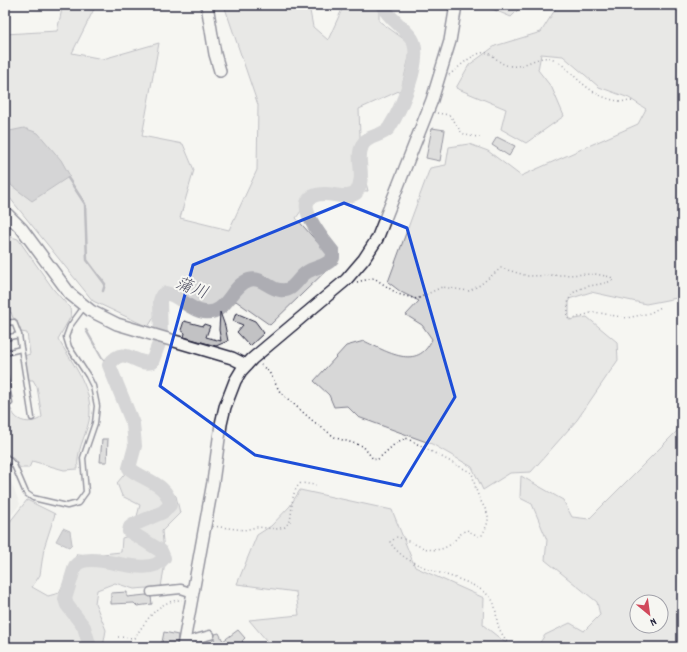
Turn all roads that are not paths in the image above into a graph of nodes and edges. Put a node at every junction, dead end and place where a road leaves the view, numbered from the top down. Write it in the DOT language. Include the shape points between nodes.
graph roads {
  1 [pos="207,5"];
  2 [pos="456,5"];
  3 [pos="220,71"];
  4 [pos="5,212"];
  5 [pos="85,307"];
  6 [pos="5,323"];
  7 [pos="19,335"];
  8 [pos="5,338"];
  9 [pos="21,349"];
  10 [pos="5,353"];
  11 [pos="249,362"];
  12 [pos="5,376"];
  13 [pos="10,403"];
  14 [pos="32,418"];
  15 [pos="5,456"];
  16 [pos="151,592"];
  17 [pos="192,597"];
  18 [pos="210,635"];
  19 [pos="184,644"];
  1 -- 3 [label="street"];
  2 -- 11 [label="street" via="440,78 384,226 364,260 347,279"];
  4 -- 5 [label="street" via="22,229 64,286"];
  5 -- 11 [label="street" via="107,320 141,332"];
  5 -- 15 [label="lane" via="70,326 66,337 69,347 93,386 97,406 83,458 86,492 78,503 67,506 33,498 26,493 14,466"];
  6 -- 7 [label="lane" via="14,322"];
  7 -- 8 [label="lane"];
  7 -- 9 [label="lane"];
  9 -- 10 [label="lane"];
  9 -- 14 [label="lane"];
  11 -- 17 [label="street" via="235,381 225,407"];
  12 -- 13 [label="lane"];
  16 -- 17 [label="street" via="181,589"];
  17 -- 19 [label="street"];
  18 -- 19 [label="street"];
}
